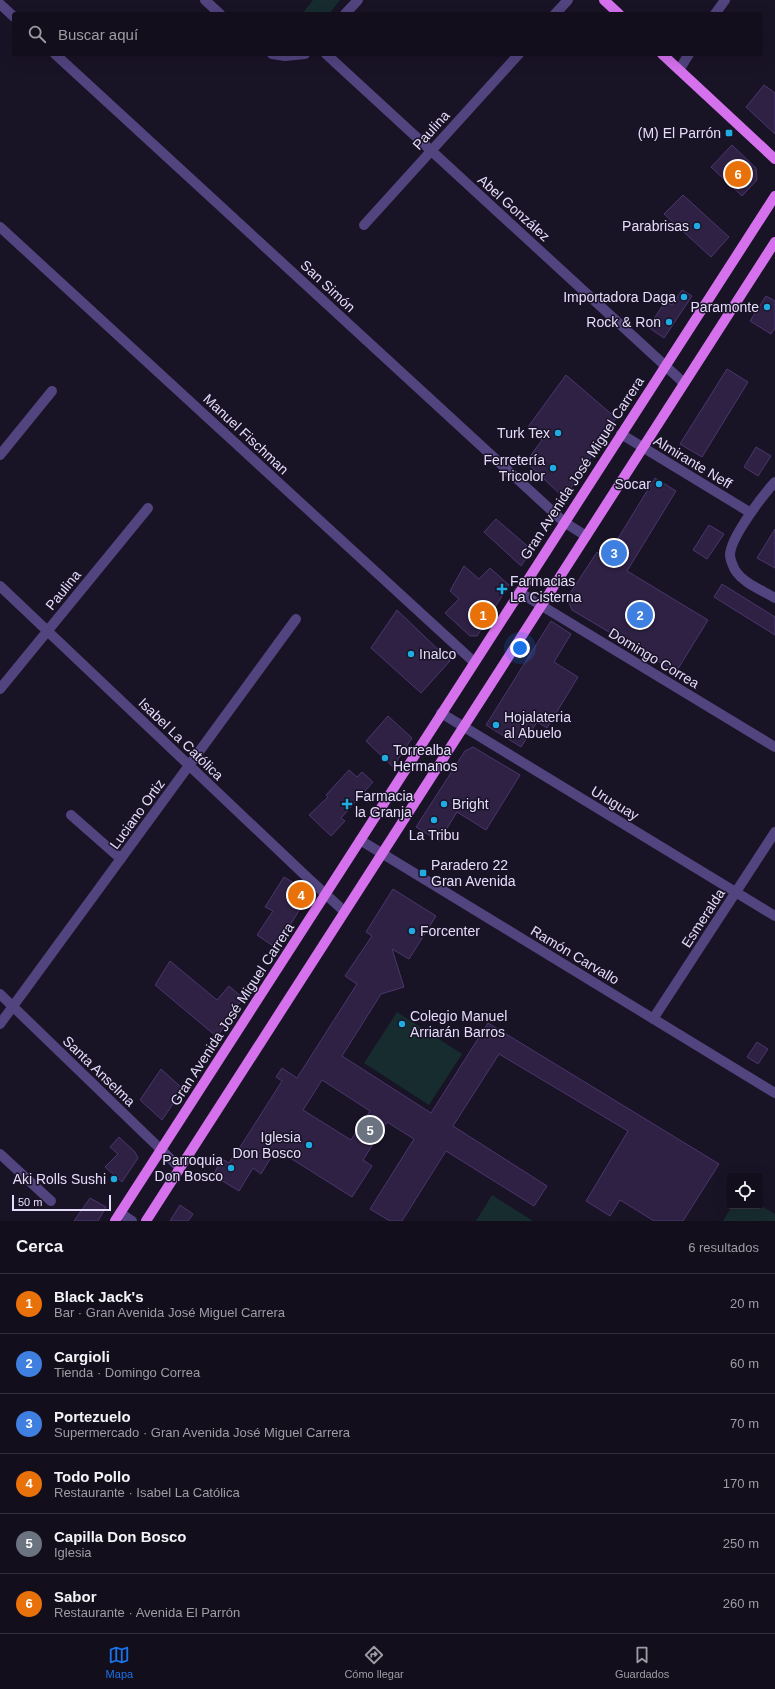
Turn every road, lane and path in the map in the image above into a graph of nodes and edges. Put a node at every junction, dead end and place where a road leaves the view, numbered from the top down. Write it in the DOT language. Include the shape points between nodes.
graph roads {
  1 [pos="205,0"];
  2 [pos="358,0"];
  3 [pos="568,0"];
  4 [pos="604,0"];
  5 [pos="725,0"];
  6 [pos="2,10"];
  7 [pos="218,12"];
  8 [pos="348,12"];
  9 [pos="557,12"];
  10 [pos="617,12"];
  11 [pos="717,12"];
  12 [pos="12,16"];
  13 [pos="56,56"];
  14 [pos="328,56"];
  15 [pos="517,56"];
  16 [pos="664,56"];
  17 [pos="688,56"];
  18 [pos="679,70"];
  19 [pos="432,151"];
  20 [pos="775,159"];
  21 [pos="775,196"];
  22 [pos="364,225"];
  23 [pos="0,227"];
  24 [pos="775,242"];
  25 [pos="665,365"];
  26 [pos="684,383"];
  27 [pos="52,391"];
  28 [pos="621,434"];
  29 [pos="643,447"];
  30 [pos="0,455"];
  31 [pos="775,482"];
  32 [pos="148,508"];
  33 [pos="751,513"];
  34 [pos="564,522"];
  35 [pos="586,536"];
  36 [pos="0,586"];
  37 [pos="519,592"];
  38 [pos="775,598"];
  39 [pos="541,605"];
  40 [pos="296,620"];
  41 [pos="47,631"];
  42 [pos="474,662"];
  43 [pos="0,689"];
  44 [pos="441,713"];
  45 [pos="463,727"];
  46 [pos="775,747"];
  47 [pos="189,766"];
  48 [pos="71,815"];
  49 [pos="775,832"];
  50 [pos="360,840"];
  51 [pos="381,854"];
  52 [pos="121,859"];
  53 [pos="736,892"];
  54 [pos="325,894"];
  55 [pos="344,911"];
  56 [pos="775,916"];
  57 [pos="0,994"];
  58 [pos="13,1007"];
  59 [pos="653,1019"];
  60 [pos="0,1024"];
  61 [pos="775,1093"];
  62 [pos="161,1151"];
  63 [pos="0,1154"];
  64 [pos="180,1168"];
  65 [pos="51,1201"];
  66 [pos="118,1217"];
  67 [pos="132,1221"];
  68 [pos="146,1221"];
  1 -- 7 [label="street"];
  2 -- 8 [label="street"];
  3 -- 9 [label="street"];
  4 -- 10 [label="main road"];
  5 -- 11 [label="street"];
  6 -- 12 [label="street"];
  13 -- 34 [label="street, San Simón"];
  14 -- 19 [label="street, Abel González"];
  15 -- 19 [label="street, Paulina"];
  16 -- 18 [label="main road"];
  17 -- 18 [label="street"];
  18 -- 20 [label="main road"];
  19 -- 22 [label="street, Paulina"];
  19 -- 25 [label="street, Abel González"];
  21 -- 25 [label="main road, Gran Avenida José Miguel Carrera"];
  23 -- 42 [label="street, Manuel Fischman"];
  24 -- 26 [label="main road"];
  25 -- 26 [label="street, Abel González"];
  25 -- 28 [label="main road, Gran Avenida José Miguel Carrera"];
  26 -- 29 [label="main road"];
  27 -- 30 [label="street"];
  28 -- 29 [label="street, Almirante Neff"];
  28 -- 34 [label="main road, Gran Avenida José Miguel Carrera"];
  29 -- 33 [label="street, Almirante Neff"];
  29 -- 35 [label="main road"];
  31 -- 33 [label="street"];
  32 -- 41 [label="street, Paulina"];
  33 -- 38 [label="street" via="734,542 730,555 735,569 745,580"];
  34 -- 35 [label="street, San Simón"];
  34 -- 37 [label="main road, Gran Avenida José Miguel Carrera"];
  35 -- 39 [label="main road"];
  36 -- 41 [label="street, Isabel La Católica"];
  37 -- 39 [label="street, Domingo Correa"];
  37 -- 42 [label="main road, Gran Avenida José Miguel Carrera"];
  39 -- 45 [label="main road"];
  39 -- 46 [label="street, Domingo Correa"];
  40 -- 47 [label="street, Luciano Ortiz"];
  41 -- 43 [label="street, Paulina"];
  41 -- 47 [label="street, Isabel La Católica"];
  42 -- 44 [label="main road, Gran Avenida José Miguel Carrera"];
  44 -- 45 [label="street, Uruguay"];
  44 -- 50 [label="main road, Gran Avenida José Miguel Carrera"];
  45 -- 51 [label="main road"];
  45 -- 53 [label="street, Uruguay"];
  47 -- 52 [label="street, Luciano Ortiz"];
  47 -- 54 [label="street, Isabel La Católica"];
  48 -- 52 [label="street"];
  49 -- 53 [label="street, Esmeralda"];
  50 -- 51 [label="street, Ramón Carvallo"];
  50 -- 54 [label="main road, Gran Avenida José Miguel Carrera"];
  51 -- 55 [label="main road"];
  51 -- 59 [label="street, Ramón Carvallo"];
  52 -- 58 [label="street, Luciano Ortiz"];
  53 -- 56 [label="street, Uruguay"];
  53 -- 59 [label="street, Esmeralda"];
  54 -- 55 [label="street, Isabel La Católica"];
  54 -- 62 [label="main road, Gran Avenida José Miguel Carrera"];
  55 -- 64 [label="main road"];
  57 -- 58 [label="street, Santa Anselma"];
  58 -- 60 [label="street, Luciano Ortiz"];
  58 -- 62 [label="street, Santa Anselma"];
  59 -- 61 [label="street, Ramón Carvallo"];
  62 -- 64 [label="street, Santa Anselma"];
  62 -- 66 [label="main road, Gran Avenida José Miguel Carrera"];
  63 -- 65 [label="street"];
  64 -- 68 [label="main road"];
  66 -- 67 [label="street"];
}
